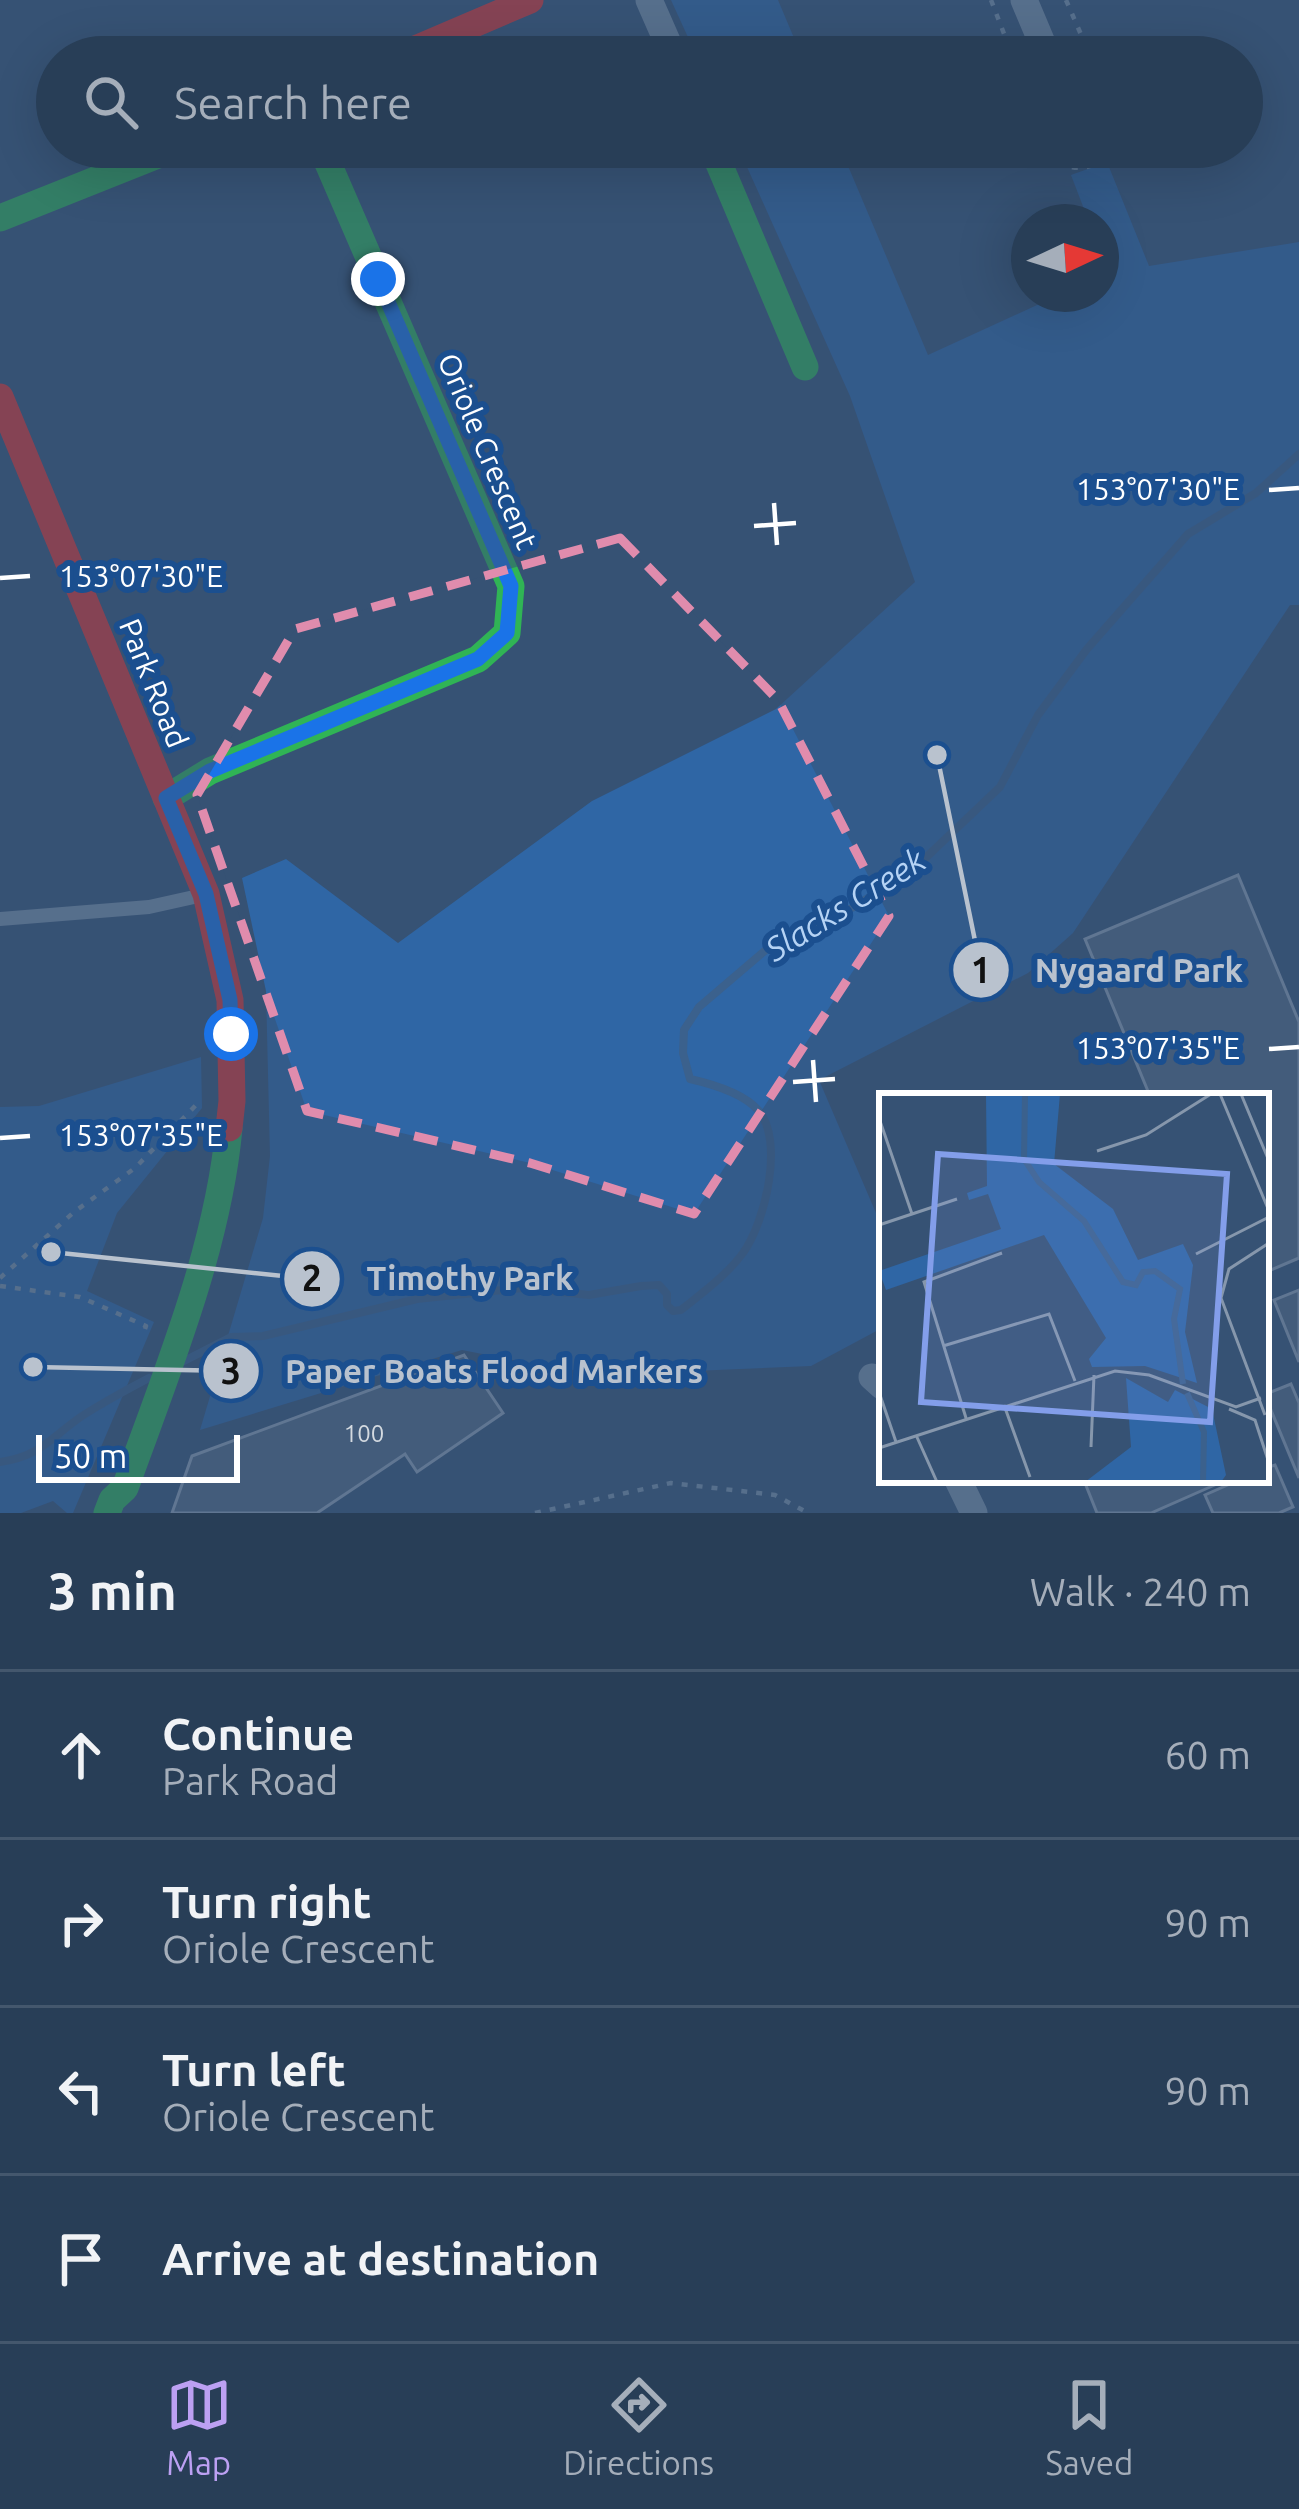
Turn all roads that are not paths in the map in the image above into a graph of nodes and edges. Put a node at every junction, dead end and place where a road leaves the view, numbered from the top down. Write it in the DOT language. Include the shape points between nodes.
graph roads {
  1 [pos="530,0"];
  2 [pos="649,0"];
  3 [pos="1024,0"];
  4 [pos="446,36"];
  5 [pos="665,36"];
  6 [pos="1039,36"];
  7 [pos="125,168"];
  8 [pos="330,168"];
  9 [pos="721,168"];
  10 [pos="0,218"];
  11 [pos="805,367"];
  12 [pos="0,397"];
  13 [pos="9,441"];
  14 [pos="166,798"];
  15 [pos="206,894"];
  16 [pos="0,919"];
  17 [pos="959,1483"];
  18 [pos="126,1500"];
  19 [pos="107,1513"];
  20 [pos="974,1513"];
  1 -- 4 [label="street"];
  2 -- 5 [label="street"];
  3 -- 6 [label="street"];
  7 -- 10 [label="street"];
  8 -- 14 [label="street, Oriole Crescent" via="511,586 507,633 478,659 210,771"];
  9 -- 11 [label="street"];
  12 -- 13 [label="street, Park Road"];
  13 -- 14 [label="street, Park Road"];
  14 -- 15 [label="street, Park Road"];
  15 -- 16 [label="lane" via="149,908"];
  15 -- 18 [label="street, Park Road" via="230,1000 225,1176"];
  17 -- 20 [label="street"];
  18 -- 19 [label="street, Park Road" via="112,1500"];
}
